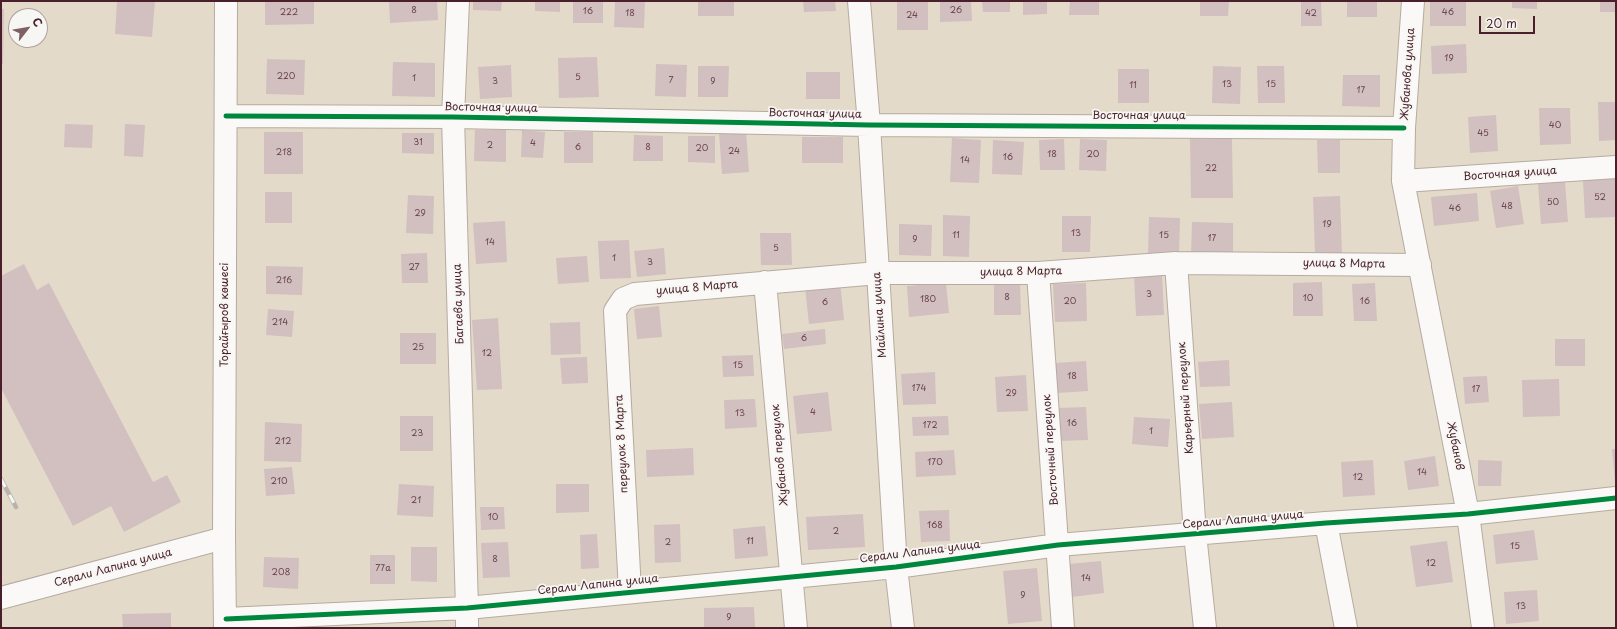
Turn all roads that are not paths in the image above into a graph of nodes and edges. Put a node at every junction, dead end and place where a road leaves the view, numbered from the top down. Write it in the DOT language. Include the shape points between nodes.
graph roads {
  1 [pos="226,1"];
  2 [pos="458,1"];
  3 [pos="859,1"];
  4 [pos="1414,1"];
  5 [pos="226,116"];
  6 [pos="454,117"];
  7 [pos="869,125"];
  8 [pos="1404,128"];
  9 [pos="1616,166"];
  10 [pos="1403,181"];
  11 [pos="1176,263"];
  12 [pos="1420,265"];
  13 [pos="878,273"];
  14 [pos="1038,273"];
  15 [pos="765,282"];
  16 [pos="623,299"];
  17 [pos="1616,498"];
  18 [pos="1468,514"];
  19 [pos="1326,523"];
  20 [pos="1195,534"];
  21 [pos="224,538"];
  22 [pos="1058,545"];
  23 [pos="896,567"];
  24 [pos="791,576"];
  25 [pos="630,592"];
  26 [pos="1,598"];
  27 [pos="467,618"];
  28 [pos="375,620"];
  29 [pos="226,623"];
  30 [pos="796,628"];
  31 [pos="903,628"];
  32 [pos="1063,628"];
  33 [pos="1205,628"];
  34 [pos="1346,628"];
  35 [pos="1483,628"];
  1 -- 5 [label="street, Торайғыров көшесі"];
  2 -- 6 [label="street, Багаева улица"];
  3 -- 7 [label="street, Майлина улица"];
  4 -- 8 [label="street, Жубанова улица"];
  5 -- 6 [label="street, Восточная улица"];
  5 -- 21 [label="street, Торайғыров көшесі"];
  6 -- 7 [label="street, Восточная улица"];
  6 -- 27 [label="street, Багаева улица"];
  7 -- 8 [label="street, Восточная улица"];
  7 -- 13 [label="street, Майлина улица"];
  8 -- 10 [label="street, Жубанова улица"];
  9 -- 10 [label="street, Восточная улица"];
  10 -- 12 [label="street, Жубанова улица"];
  11 -- 12 [label="street, улица 8 Марта"];
  11 -- 14 [label="street, улица 8 Марта"];
  11 -- 20 [label="street, Карьерный переулок"];
  12 -- 18 [label="street, Жубанов"];
  13 -- 14 [label="street, улица 8 Марта"];
  13 -- 15 [label="street, улица 8 Марта"];
  13 -- 23 [label="street, Майлина улица"];
  14 -- 22 [label="street, Восточный переулок"];
  15 -- 16 [label="street, улица 8 Марта" via="635,294"];
  15 -- 24 [label="street, Жубанов переулок"];
  16 -- 25 [label="street, переулок 8 Марта" via="615,310"];
  17 -- 18 [label="street, Серали Лапина улица"];
  18 -- 19 [label="street, Серали Лапина улица"];
  18 -- 35 [label="street, Жубанов"];
  19 -- 20 [label="street, Серали Лапина улица"];
  19 -- 34 [label="street"];
  20 -- 22 [label="street, Серали Лапина улица"];
  20 -- 33 [label="street, Карьерный переулок"];
  21 -- 26 [label="street, Серали Лапина улица"];
  21 -- 29 [label="street, Торайғыров көшесі"];
  22 -- 23 [label="street, Серали Лапина улица"];
  22 -- 32 [label="street, Восточный переулок"];
  23 -- 24 [label="street, Серали Лапина улица"];
  23 -- 31 [label="street, Майлина улица"];
  24 -- 25 [label="street, Серали Лапина улица"];
  24 -- 30 [label="street, Жубанов переулок"];
  25 -- 27 [label="street, Серали Лапина улица"];
  27 -- 28 [label="street, Серали Лапина улица"];
  28 -- 29 [label="street, Серали Лапина улица"];
}
